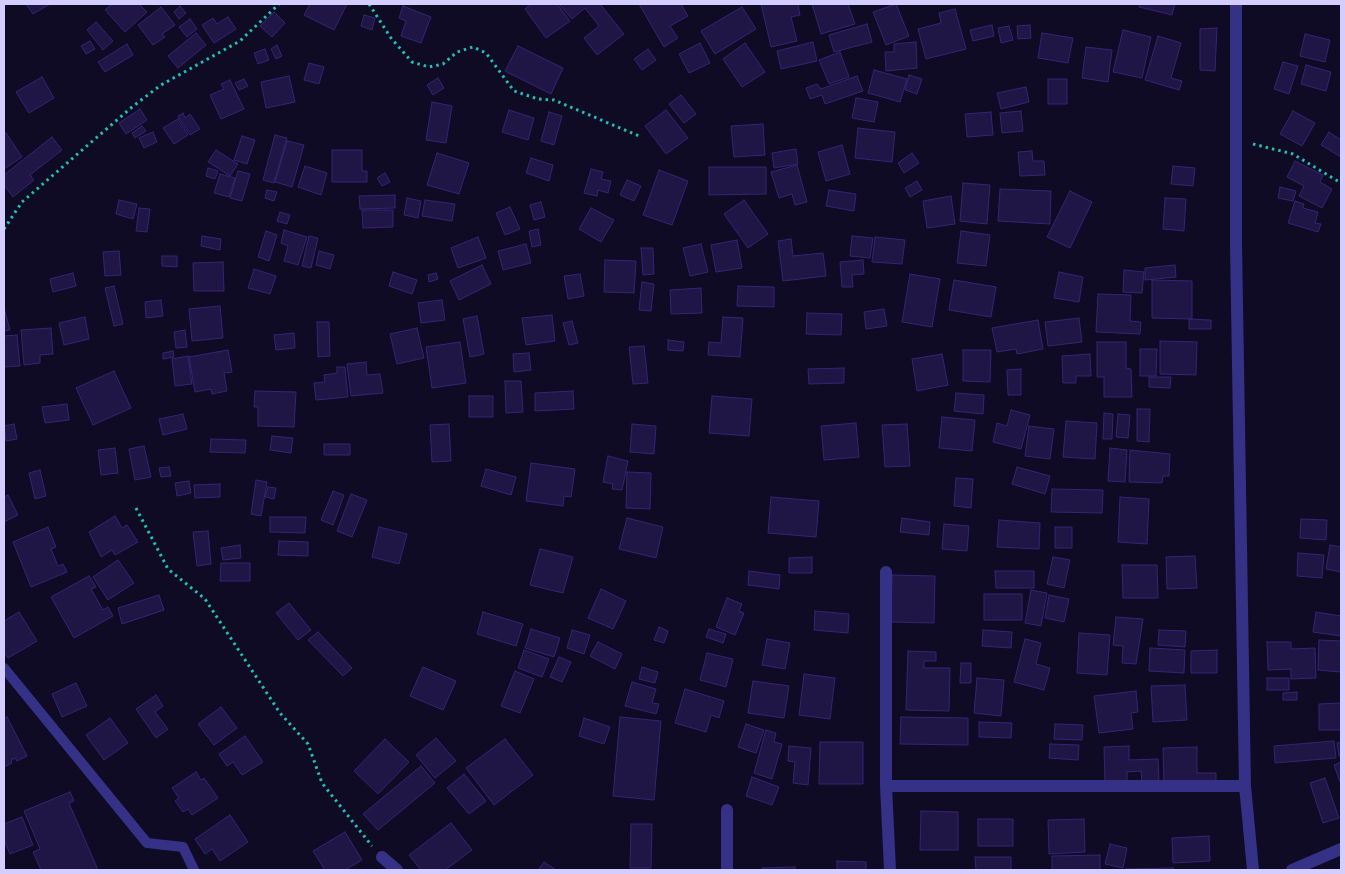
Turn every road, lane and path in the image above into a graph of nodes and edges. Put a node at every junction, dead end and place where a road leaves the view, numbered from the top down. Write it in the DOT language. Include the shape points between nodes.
graph roads {
  1 [pos="279,4"];
  2 [pos="369,4"];
  3 [pos="1236,4"];
  4 [pos="639,136"];
  5 [pos="1236,139"];
  6 [pos="1341,183"];
  7 [pos="4,229"];
  8 [pos="136,508"];
  9 [pos="886,572"];
  10 [pos="4,668"];
  11 [pos="886,786"];
  12 [pos="1245,786"];
  13 [pos="727,810"];
  14 [pos="1341,849"];
  15 [pos="382,857"];
  16 [pos="194,870"];
  17 [pos="397,870"];
  18 [pos="727,870"];
  19 [pos="890,870"];
  20 [pos="1253,870"];
  21 [pos="1292,870"];
  1 -- 7 [label="path" via="240,41 161,85 132,107 22,202"];
  2 -- 4 [label="path" via="391,38 412,62 429,67 444,64 457,52 473,48 486,53 514,91 538,99 554,100"];
  3 -- 5 [label="street"];
  5 -- 6 [label="path" via="1293,154"];
  5 -- 12 [label="street"];
  8 -- 15 [label="path" via="168,569 205,599 280,713 308,744 322,783"];
  9 -- 11 [label="street"];
  10 -- 16 [label="lane" via="147,843 183,847"];
  11 -- 12 [label="street"];
  11 -- 19 [label="street"];
  12 -- 20 [label="street"];
  13 -- 18 [label="street"];
  14 -- 21 [label="street"];
  15 -- 17 [label="street"];
}
